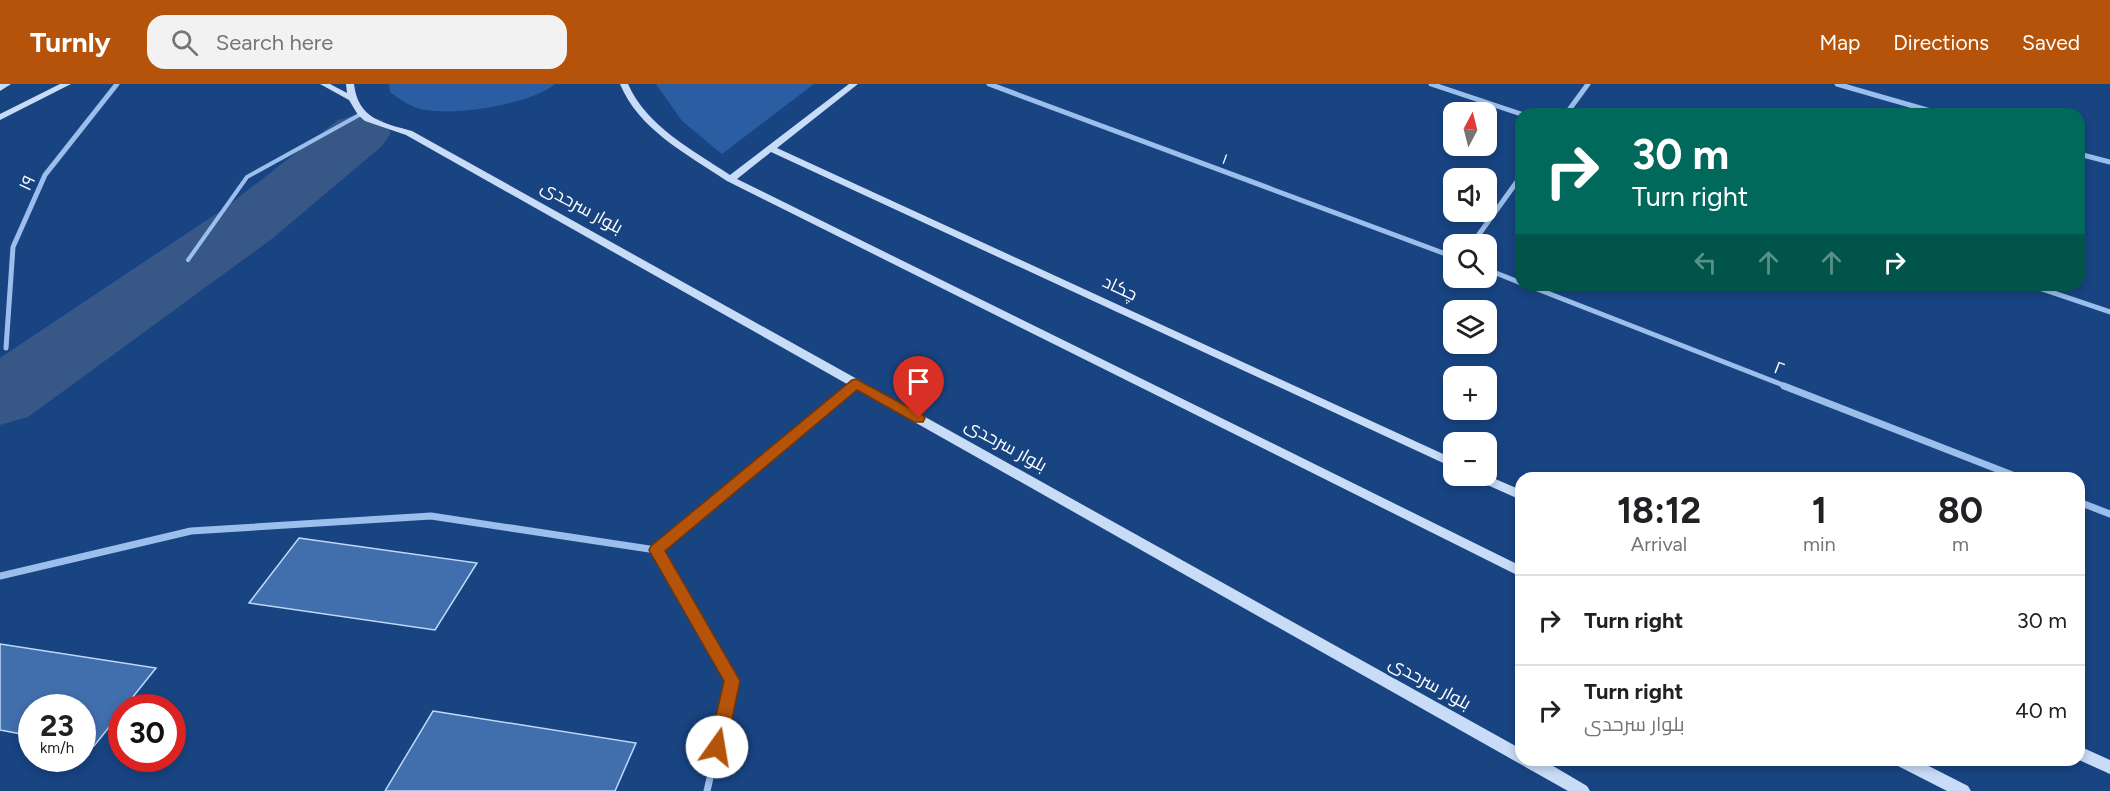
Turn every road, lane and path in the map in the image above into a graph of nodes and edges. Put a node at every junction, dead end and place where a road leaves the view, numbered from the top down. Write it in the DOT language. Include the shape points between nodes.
graph roads {
  1 [pos="8,84"];
  2 [pos="67,84"];
  3 [pos="117,84"];
  4 [pos="324,84"];
  5 [pos="350,84"];
  6 [pos="624,84"];
  7 [pos="854,84"];
  8 [pos="989,84"];
  9 [pos="1431,84"];
  10 [pos="1588,84"];
  11 [pos="1837,84"];
  12 [pos="0,88"];
  13 [pos="350,98"];
  14 [pos="1570,108"];
  15 [pos="1920,108"];
  16 [pos="1515,112"];
  17 [pos="361,114"];
  18 [pos="0,117"];
  19 [pos="770,148"];
  20 [pos="2085,156"];
  21 [pos="2110,162"];
  22 [pos="730,180"];
  23 [pos="1515,184"];
  24 [pos="1479,234"];
  25 [pos="1443,252"];
  26 [pos="188,260"];
  27 [pos="1497,273"];
  28 [pos="1515,281"];
  29 [pos="1542,291"];
  30 [pos="2048,291"];
  31 [pos="2110,312"];
  32 [pos="6,348"];
  33 [pos="856,384"];
  34 [pos="1443,459"];
  35 [pos="2005,472"];
  36 [pos="1497,484"];
  37 [pos="1515,492"];
  38 [pos="2085,504"];
  39 [pos="2110,514"];
  40 [pos="656,550"];
  41 [pos="1515,569"];
  42 [pos="0,576"];
  43 [pos="1515,754"];
  44 [pos="2085,756"];
  45 [pos="1538,766"];
  46 [pos="1913,766"];
  47 [pos="2110,767"];
  48 [pos="707,791"];
  49 [pos="1582,791"];
  50 [pos="1963,791"];
  1 -- 12 [label="main road"];
  2 -- 18 [label="main road"];
  3 -- 32 [label="street, ۱۹" via="45,175 14,247"];
  4 -- 13 [label="main road"];
  5 -- 13 [label="main road"];
  6 -- 22 [label="main road" via="626,94 649,121"];
  7 -- 19 [label="main road"];
  8 -- 25 [label="street, ۱"];
  9 -- 16 [label="street"];
  10 -- 14 [label="street"];
  11 -- 15 [label="street"];
  13 -- 17 [label="main road"];
  17 -- 26 [label="lane" via="247,177"];
  17 -- 33 [label="main road, بلوار سرحدی" via="409,133"];
  19 -- 22 [label="main road"];
  19 -- 34 [label="main road, چکاد"];
  20 -- 21 [label="street"];
  22 -- 41 [label="main road"];
  23 -- 24 [label="street"];
  27 -- 28 [label="street"];
  29 -- 35 [label="street, ۲"];
  30 -- 31 [label="street"];
  33 -- 40 [label="street"];
  33 -- 43 [label="main road, بلوار سرحدی"];
  36 -- 37 [label="main road"];
  38 -- 39 [label="street"];
  40 -- 42 [label="street" via="431,516 191,531"];
  40 -- 48 [label="street" via="732,681"];
  44 -- 47 [label="main road"];
  45 -- 49 [label="main road"];
  46 -- 50 [label="main road"];
}
